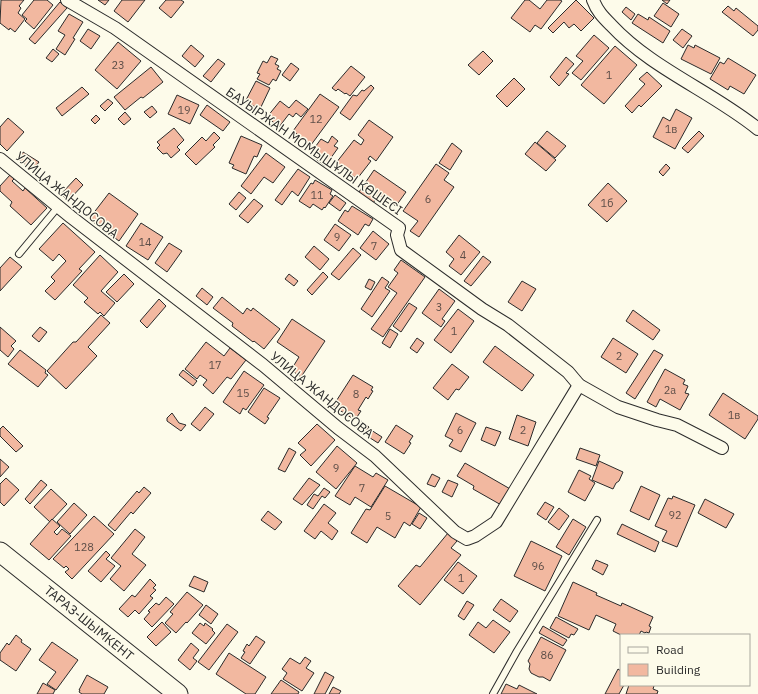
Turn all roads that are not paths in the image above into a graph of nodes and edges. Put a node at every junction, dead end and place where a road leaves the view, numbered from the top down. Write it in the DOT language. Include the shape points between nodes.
graph roads {
  1 [pos="67,0"];
  2 [pos="604,0"];
  3 [pos="595,5"];
  4 [pos="756,123"];
  5 [pos="0,159"];
  6 [pos="58,207"];
  7 [pos="19,254"];
  8 [pos="579,385"];
  9 [pos="722,448"];
  10 [pos="597,520"];
  11 [pos="0,552"];
  12 [pos="178,694"];
  13 [pos="493,694"];
  1 -- 8 [label="street, БАУЫРЖАН МОМЫШҰЛЫ КӨШЕСІ" via="116,28 399,228 397,235 402,250 508,325 568,372"];
  2 -- 3 [label="street"];
  3 -- 4 [label="street" via="620,35 651,59"];
  5 -- 6 [label="street, УЛИЦА ЖАНДОСОВА"];
  6 -- 7 [label="lane"];
  6 -- 8 [label="street, УЛИЦА ЖАНДОСОВА" via="263,365 375,456 455,532 467,539 496,522"];
  8 -- 9 [label="street, БАУЫРЖАН МОМЫШҰЛЫ КӨШЕСІ" via="618,407 676,426"];
  10 -- 13 [label="lane"];
  11 -- 12 [label="main road, ТАРАЗ-ШЫМКЕНТ"];
}
